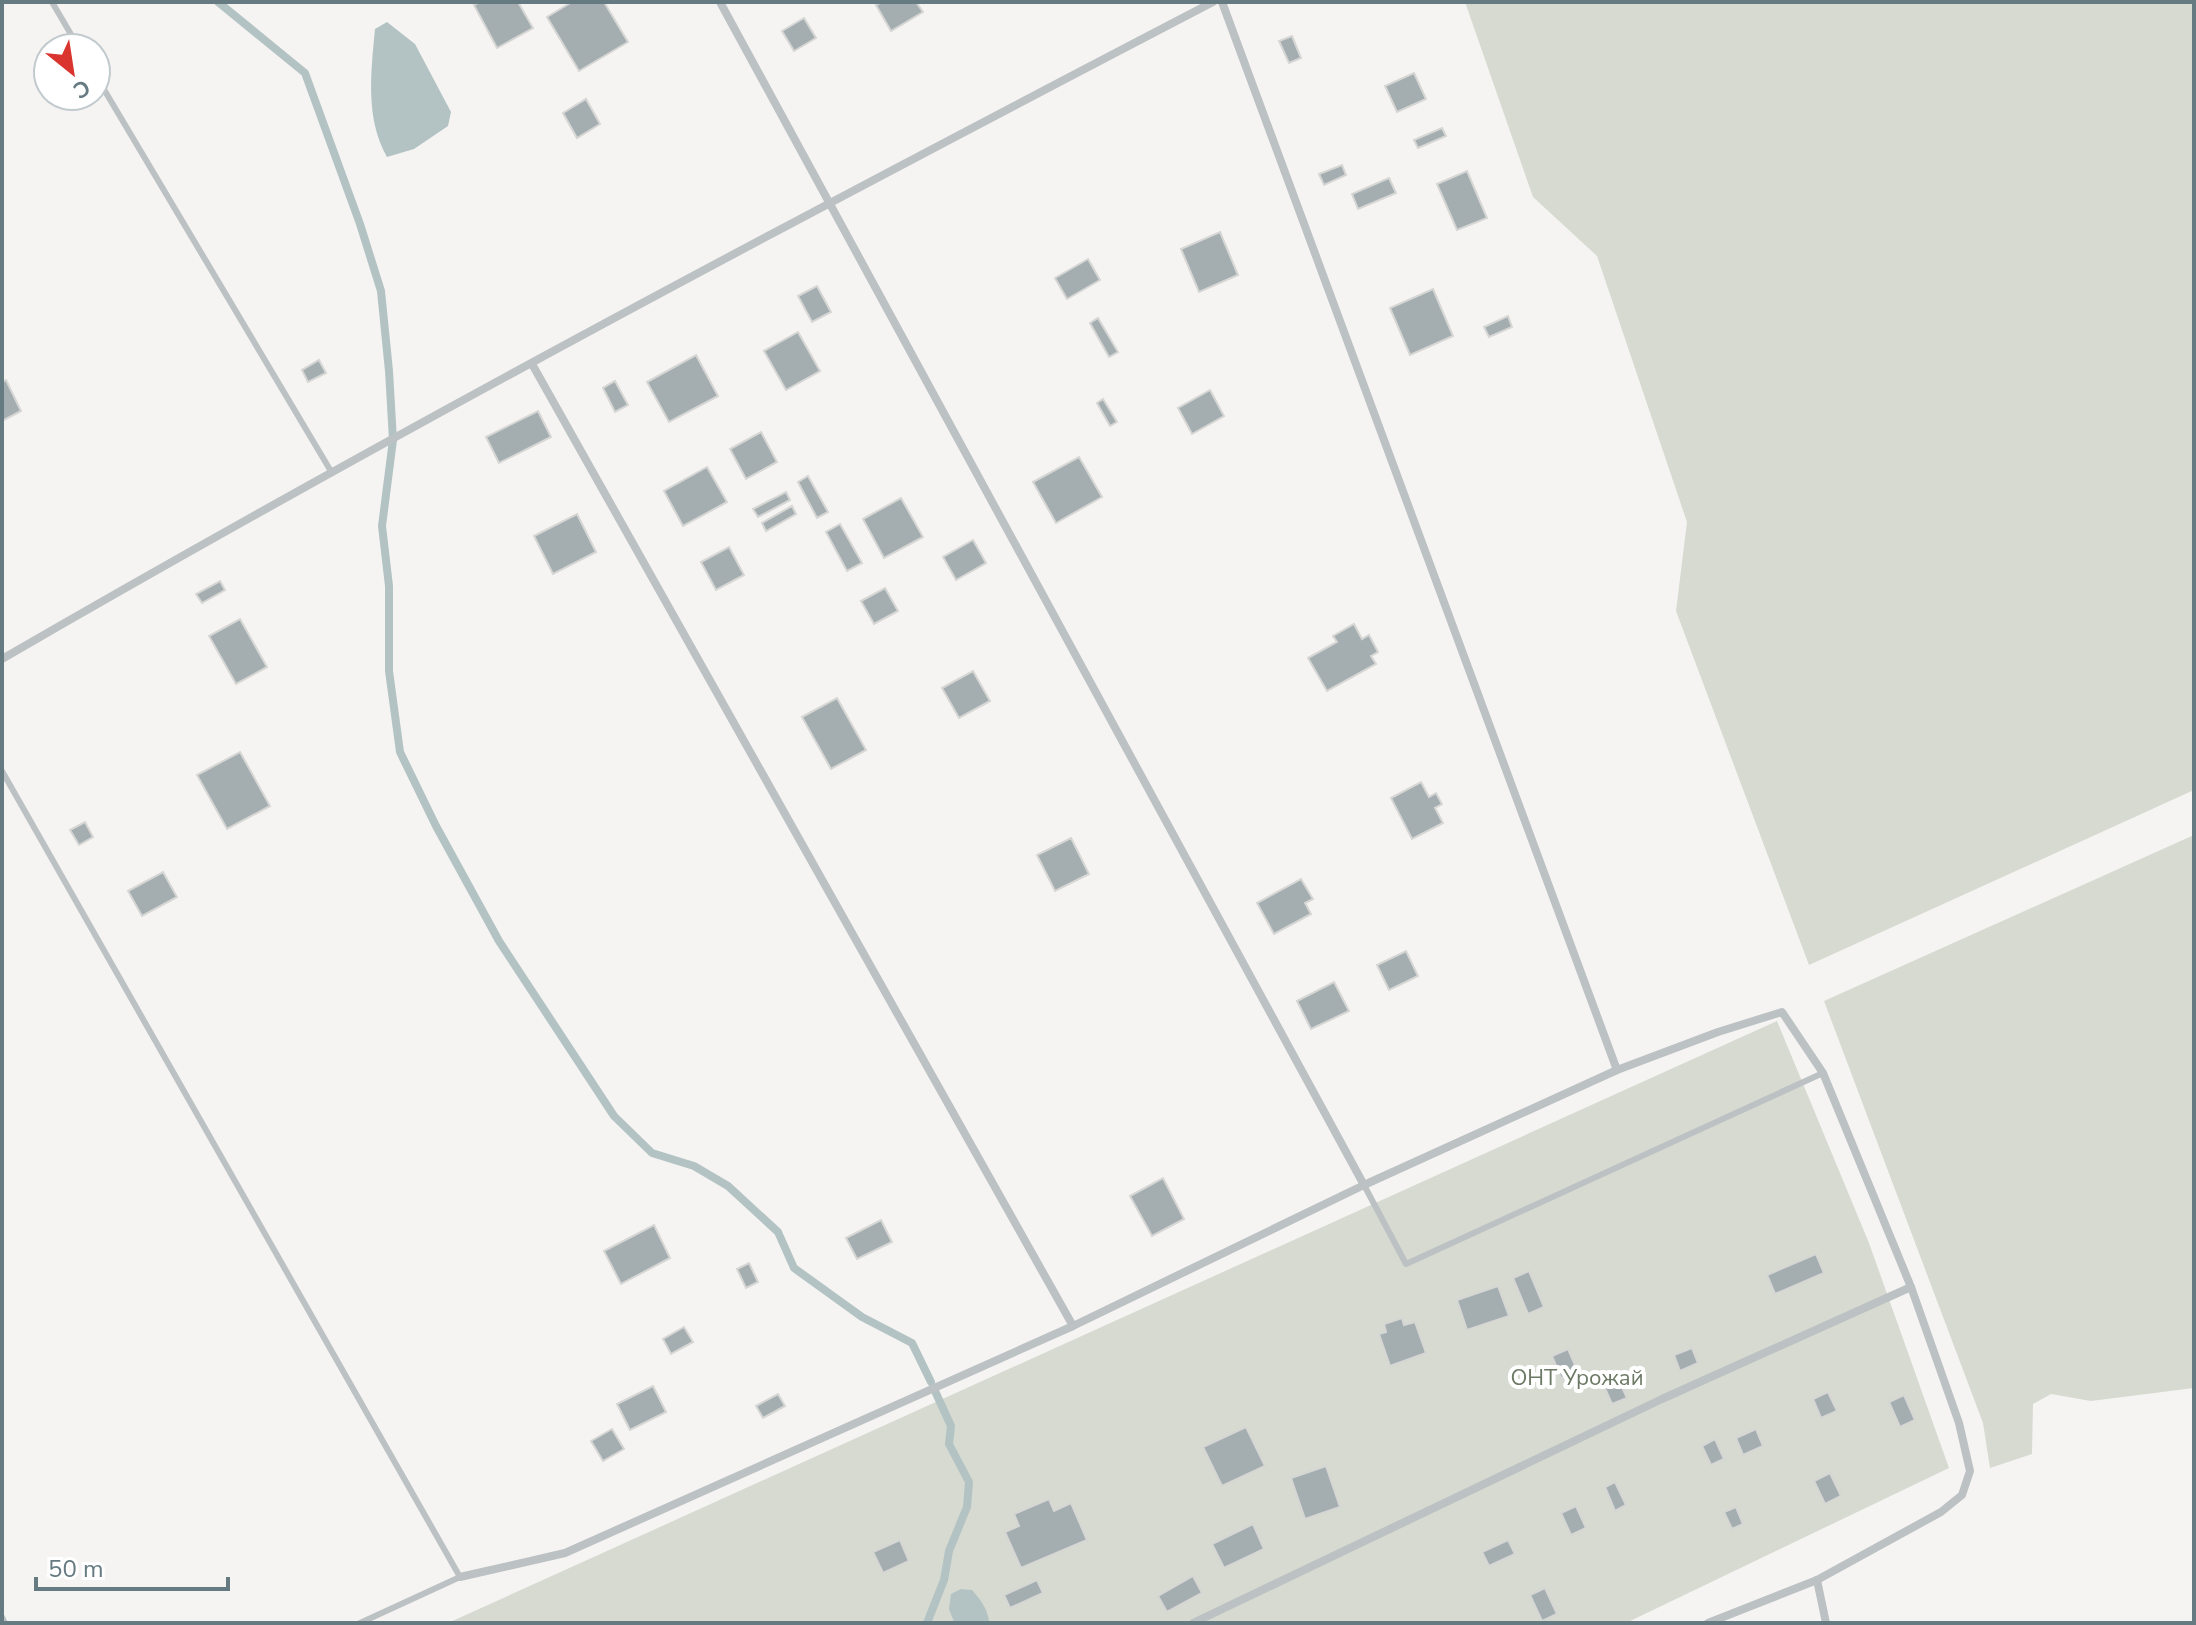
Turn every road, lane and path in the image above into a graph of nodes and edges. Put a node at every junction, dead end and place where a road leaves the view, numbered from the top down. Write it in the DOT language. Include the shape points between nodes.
graph roads {
  1 [pos="52,2"];
  2 [pos="720,2"];
  3 [pos="1213,2"];
  4 [pos="1222,2"];
  5 [pos="70,32"];
  6 [pos="112,103"];
  7 [pos="830,202"];
  8 [pos="532,364"];
  9 [pos="332,473"];
  10 [pos="2,659"];
  11 [pos="2,771"];
  12 [pos="1617,1070"];
  13 [pos="1823,1073"];
  14 [pos="1364,1185"];
  15 [pos="1911,1287"];
  16 [pos="1073,1326"];
  17 [pos="460,1577"];
  18 [pos="1817,1580"];
  19 [pos="2,1617"];
  20 [pos="5,1623"];
  21 [pos="360,1623"];
  22 [pos="1193,1623"];
  23 [pos="1708,1623"];
  24 [pos="1826,1623"];
  1 -- 5 [label="lane"];
  2 -- 7 [label="street"];
  3 -- 7 [label="street"];
  4 -- 12 [label="street"];
  6 -- 9 [label="lane"];
  7 -- 8 [label="street"];
  7 -- 14 [label="street"];
  8 -- 9 [label="street"];
  8 -- 16 [label="street"];
  9 -- 10 [label="street"];
  11 -- 17 [label="lane"];
  12 -- 13 [label="street" via="1782,1012"];
  12 -- 14 [label="street"];
  13 -- 14 [label="lane" via="1406,1264"];
  13 -- 15 [label="street"];
  14 -- 16 [label="street"];
  15 -- 18 [label="street" via="1959,1423 1970,1471 1962,1495 1941,1512"];
  15 -- 22 [label="street"];
  16 -- 17 [label="street" via="565,1553"];
  17 -- 21 [label="lane"];
  18 -- 23 [label="street"];
  18 -- 24 [label="street"];
  19 -- 20 [label="lane"];
}
